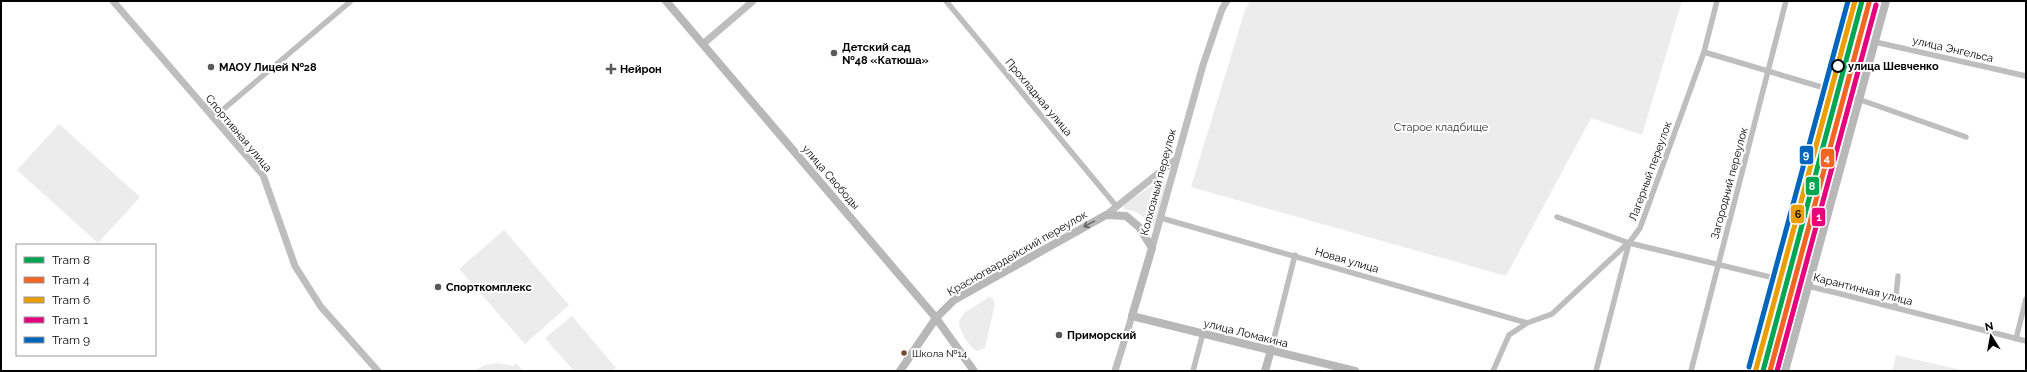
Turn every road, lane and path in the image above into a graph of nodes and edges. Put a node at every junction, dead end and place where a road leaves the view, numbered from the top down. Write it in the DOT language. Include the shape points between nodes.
graph roads {
  1 [pos="113,1"];
  2 [pos="351,1"];
  3 [pos="666,1"];
  4 [pos="753,1"];
  5 [pos="946,1"];
  6 [pos="1227,1"];
  7 [pos="1717,1"];
  8 [pos="1786,1"];
  9 [pos="1886,1"];
  10 [pos="1875,42"];
  11 [pos="703,44"];
  12 [pos="1704,52"];
  13 [pos="1768,71"];
  14 [pos="2026,76"];
  15 [pos="1860,100"];
  16 [pos="213,118"];
  17 [pos="1966,137"];
  18 [pos="1175,160"];
  19 [pos="1117,207"];
  20 [pos="1106,215"];
  21 [pos="1557,217"];
  22 [pos="1161,218"];
  23 [pos="1629,243"];
  24 [pos="1152,248"];
  25 [pos="1295,255"];
  26 [pos="1718,264"];
  27 [pos="1898,276"];
  28 [pos="1809,286"];
  29 [pos="2026,299"];
  30 [pos="1895,307"];
  31 [pos="1132,316"];
  32 [pos="936,318"];
  33 [pos="1527,323"];
  34 [pos="1202,333"];
  35 [pos="2016,339"];
  36 [pos="2026,341"];
  37 [pos="1271,350"];
  38 [pos="1336,369"];
  39 [pos="378,371"];
  40 [pos="900,371"];
  41 [pos="974,371"];
  42 [pos="1115,371"];
  43 [pos="1193,371"];
  44 [pos="1265,371"];
  45 [pos="1355,371"];
  46 [pos="1493,371"];
  47 [pos="1596,371"];
  48 [pos="1691,371"];
  49 [pos="1785,371"];
  1 -- 16 [label="street, Спортивная улица"];
  2 -- 16 [label="street"];
  3 -- 11 [label="main road, улица Свободы"];
  4 -- 11 [label="street"];
  5 -- 19 [label="street, Прохладная улица"];
  6 -- 18 [label="street, Колхозный переулок" via="1203,64"];
  7 -- 12 [label="street, Лагерный переулок"];
  8 -- 13 [label="street, Загородний переулок"];
  9 -- 10 [label="main road"];
  10 -- 14 [label="street, улица Энгельса"];
  10 -- 15 [label="main road"];
  11 -- 32 [label="main road, улица Свободы"];
  12 -- 13 [label="street"];
  12 -- 23 [label="street, Лагерный переулок" via="1640,228"];
  13 -- 15 [label="street"];
  13 -- 26 [label="street, Загородний переулок"];
  15 -- 17 [label="street"];
  15 -- 28 [label="main road"];
  16 -- 39 [label="street, Спортивная улица" via="263,175 295,266 321,306"];
  18 -- 19 [label="street, Красногвардейский переулок"];
  18 -- 22 [label="street, Колхозный переулок"];
  19 -- 20 [label="street, Красногвардейский переулок"];
  20 -- 24 [label="main road" via="1126,216 1139,227"];
  20 -- 32 [label="main road, Красногвардейский переулок, one-way" via="954,300"];
  21 -- 23 [label="street, Карантинная улица"];
  22 -- 24 [label="street, Колхозный переулок"];
  22 -- 25 [label="street, Новая улица"];
  23 -- 26 [label="street, Карантинная улица"];
  23 -- 33 [label="street" via="1552,314"];
  23 -- 47 [label="street, Лагерный переулок"];
  24 -- 31 [label="main road, Колхозный переулок"];
  25 -- 33 [label="street, Новая улица"];
  25 -- 37 [label="street"];
  26 -- 28 [label="street, Карантинная улица"];
  26 -- 48 [label="street, Загородний переулок"];
  27 -- 30 [label="street"];
  28 -- 30 [label="street, Карантинная улица"];
  28 -- 49 [label="main road"];
  29 -- 35 [label="street"];
  30 -- 35 [label="street, Карантинная улица"];
  31 -- 34 [label="main road, улица Ломакина"];
  31 -- 42 [label="street, Колхозный переулок"];
  32 -- 40 [label="main road, Красногвардейский переулок"];
  32 -- 41 [label="main road, улица Свободы"];
  33 -- 46 [label="street" via="1509,336"];
  34 -- 37 [label="main road, улица Ломакина"];
  34 -- 43 [label="street"];
  35 -- 36 [label="street, Карантинная улица"];
  37 -- 38 [label="main road, улица Ломакина"];
  37 -- 44 [label="main road"];
  38 -- 45 [label="main road, улица Ломакина"];
}
